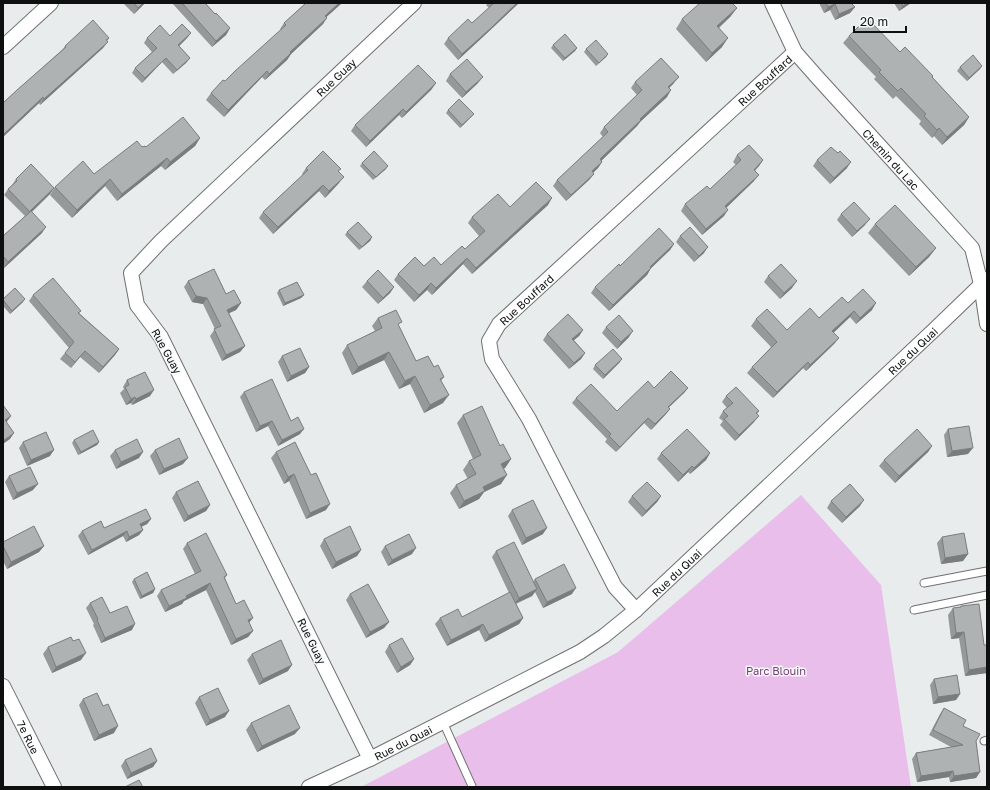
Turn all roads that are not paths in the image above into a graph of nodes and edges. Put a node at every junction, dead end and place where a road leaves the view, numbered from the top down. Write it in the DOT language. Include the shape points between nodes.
graph roads {
  1 [pos="51,3"];
  2 [pos="414,3"];
  3 [pos="772,3"];
  4 [pos="3,47"];
  5 [pos="795,52"];
  6 [pos="984,281"];
  7 [pos="987,324"];
  8 [pos="987,571"];
  9 [pos="924,583"];
  10 [pos="987,595"];
  11 [pos="636,610"];
  12 [pos="914,610"];
  13 [pos="3,686"];
  14 [pos="443,722"];
  15 [pos="370,759"];
  16 [pos="472,786"];
  17 [pos="54,787"];
  18 [pos="309,787"];
  1 -- 4 [label="street"];
  2 -- 15 [label="street, Rue Guay" via="161,241 131,273 136,305 161,337"];
  3 -- 5 [label="street, Chemin du Lac"];
  5 -- 6 [label="street, Chemin du Lac" via="972,248"];
  5 -- 11 [label="street, Rue Bouffard" via="499,324 490,341 492,359 529,419 615,587"];
  6 -- 7 [label="street, Chemin du Lac"];
  6 -- 11 [label="street, Rue du Quai"];
  8 -- 9 [label="lane"];
  10 -- 12 [label="lane"];
  11 -- 14 [label="street, Rue du Quai" via="580,652"];
  13 -- 17 [label="street, 7e Rue"];
  14 -- 15 [label="street, Rue du Quai"];
  14 -- 16 [label="lane"];
  15 -- 18 [label="street, Rue du Quai"];
}
